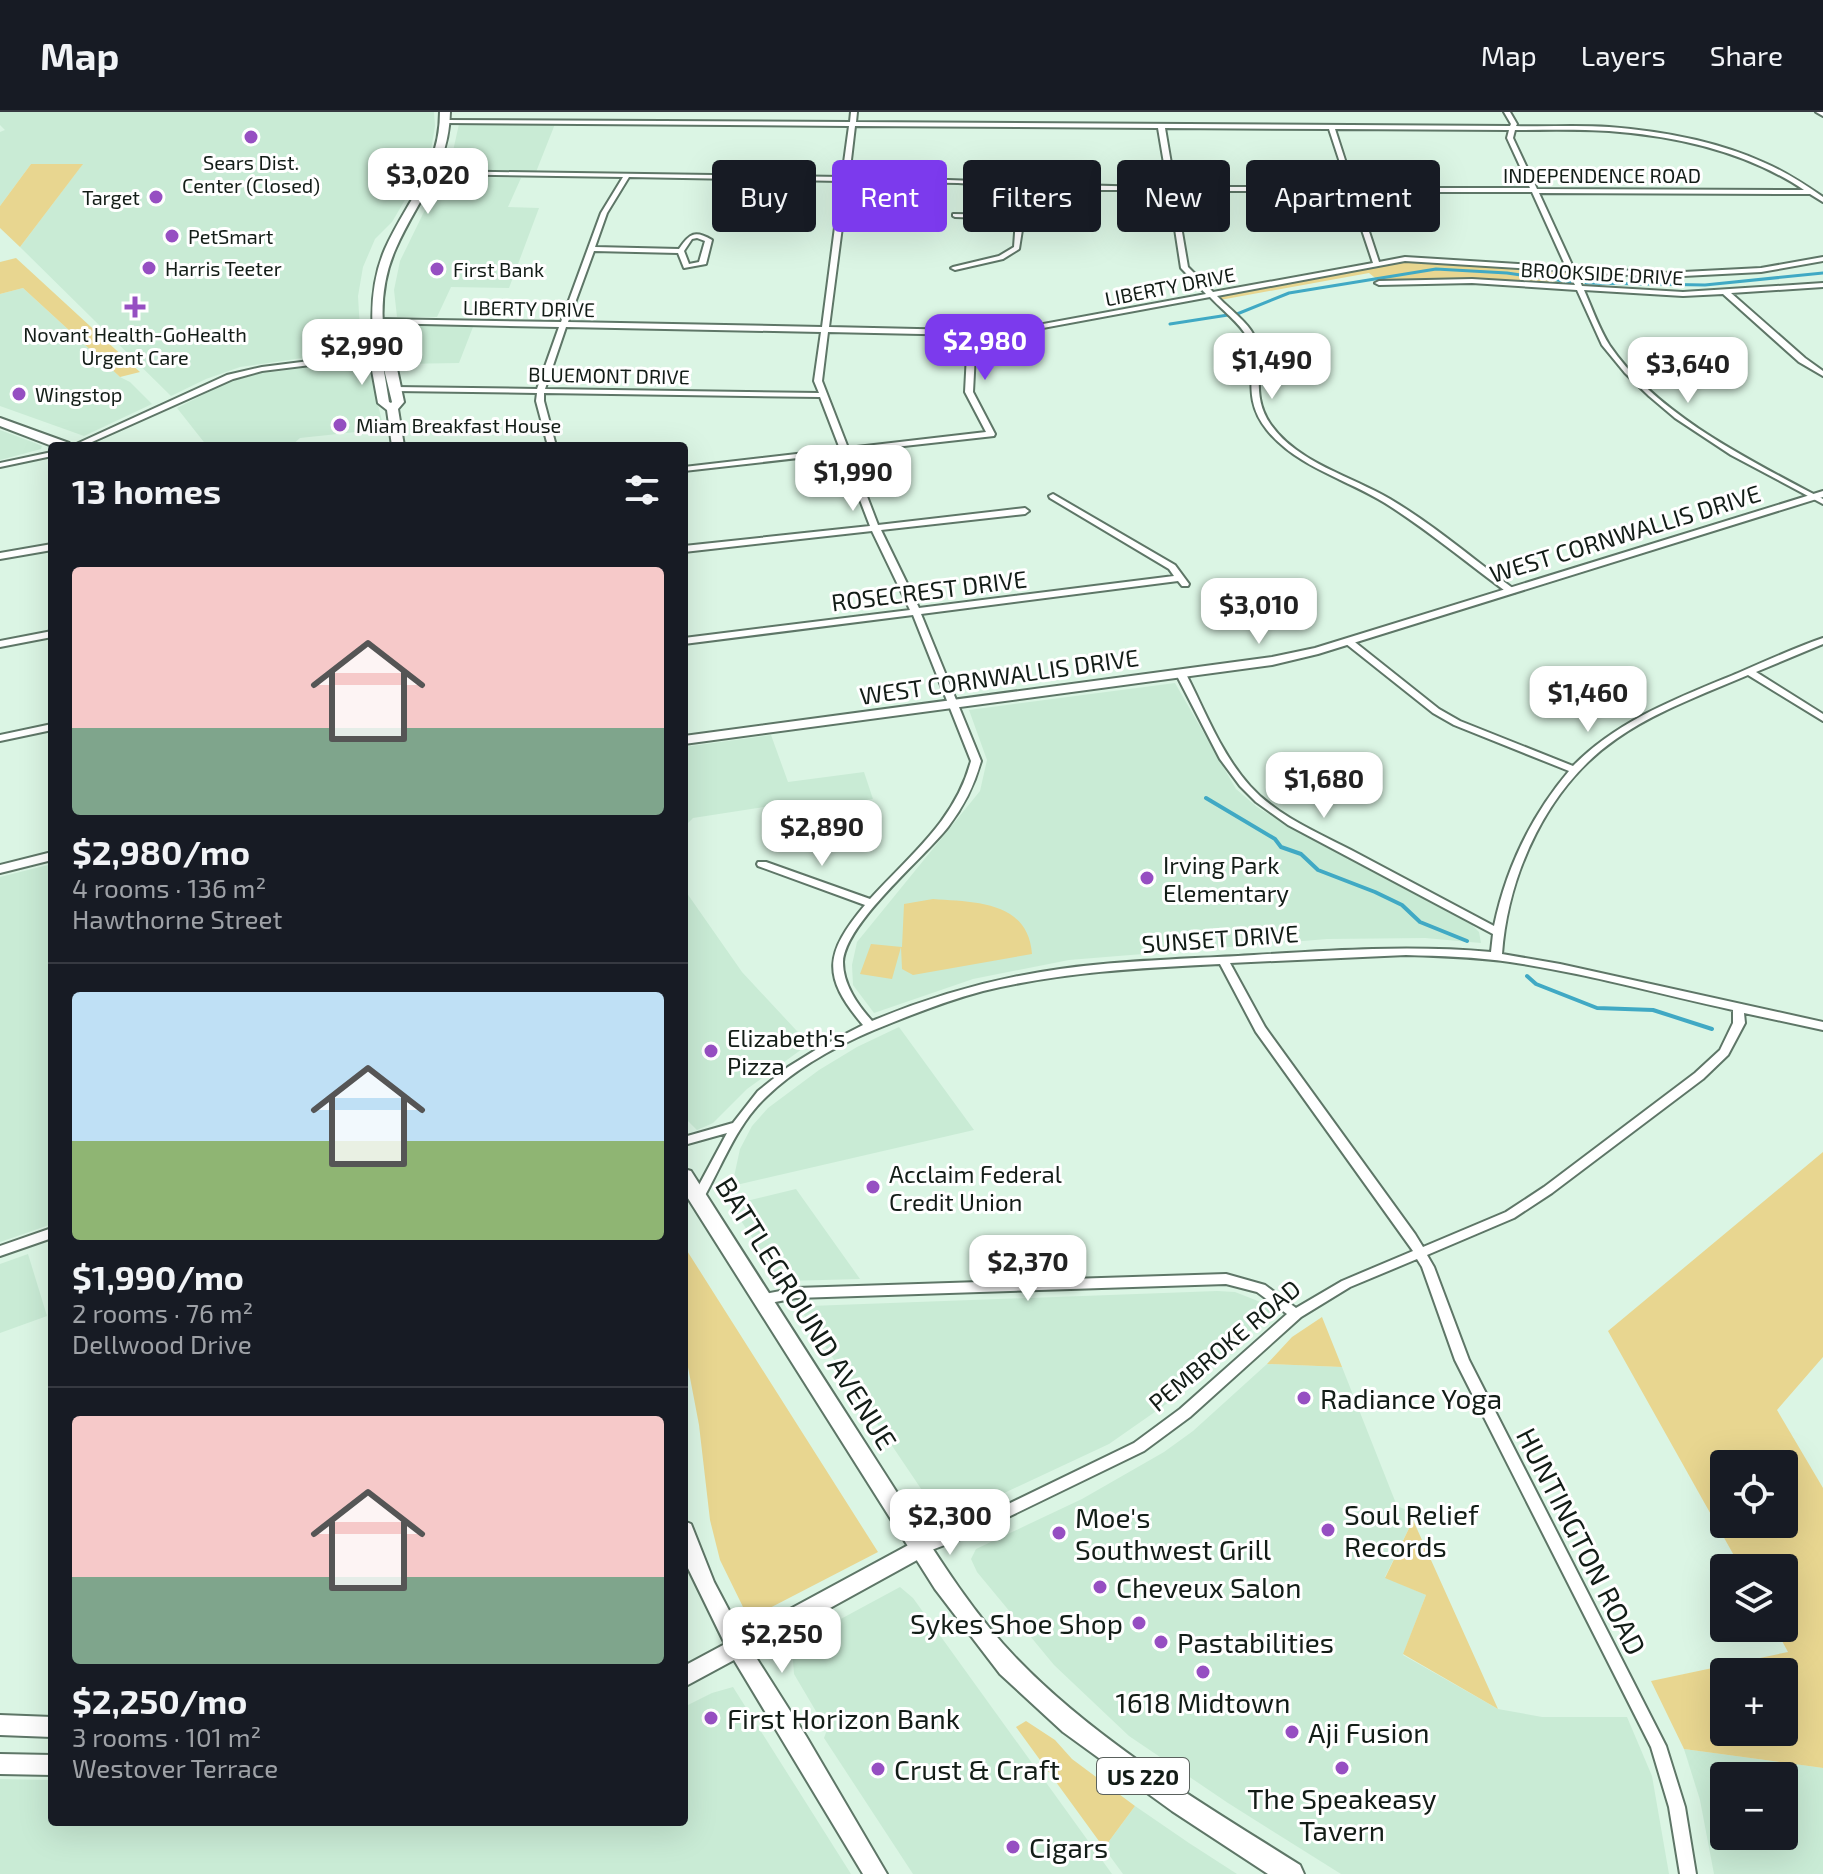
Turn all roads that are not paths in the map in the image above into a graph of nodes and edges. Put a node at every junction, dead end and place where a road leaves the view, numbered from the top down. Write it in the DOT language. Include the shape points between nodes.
graph roads {
  1 [pos="660,112"];
  2 [pos="854,112"];
  3 [pos="1507,112"];
  4 [pos="445,116"];
  5 [pos="656,122"];
  6 [pos="852,123"];
  7 [pos="1161,125"];
  8 [pos="1331,127"];
  9 [pos="1510,129"];
  10 [pos="847,160"];
  11 [pos="1166,160"];
  12 [pos="1341,160"];
  13 [pos="433,172"];
  14 [pos="626,177"];
  15 [pos="832,180"];
  16 [pos="1440,190"];
  17 [pos="1536,191"];
  18 [pos="1811,192"];
  19 [pos="1823,200"];
  20 [pos="955,215"];
  21 [pos="963,215"];
  22 [pos="837,232"];
  23 [pos="1019,232"];
  24 [pos="1179,232"];
  25 [pos="1366,232"];
  26 [pos="591,249"];
  27 [pos="681,251"];
  28 [pos="1823,259"];
  29 [pos="1376,262"];
  30 [pos="955,268"];
  31 [pos="1573,271"];
  32 [pos="1379,283"];
  33 [pos="1823,285"];
  34 [pos="1581,289"];
  35 [pos="1725,292"];
  36 [pos="1210,294"];
  37 [pos="377,321"];
  38 [pos="565,325"];
  39 [pos="823,329"];
  40 [pos="972,332"];
  41 [pos="381,356"];
  42 [pos="1823,374"];
  43 [pos="395,389"];
  44 [pos="541,389"];
  45 [pos="822,395"];
  46 [pos="392,409"];
  47 [pos="0,422"];
  48 [pos="53,442"];
  49 [pos="85,442"];
  50 [pos="397,442"];
  51 [pos="551,442"];
  52 [pos="844,451"];
  53 [pos="48,455"];
  54 [pos="0,465"];
  55 [pos="688,469"];
  56 [pos="1053,496"];
  57 [pos="1820,498"];
  58 [pos="1025,511"];
  59 [pos="875,527"];
  60 [pos="48,548"];
  61 [pos="688,549"];
  62 [pos="0,556"];
  63 [pos="1511,591"];
  64 [pos="916,612"];
  65 [pos="48,635"];
  66 [pos="688,640"];
  67 [pos="1348,641"];
  68 [pos="1823,641"];
  69 [pos="0,644"];
  70 [pos="1749,672"];
  71 [pos="1181,674"];
  72 [pos="956,704"];
  73 [pos="1823,718"];
  74 [pos="48,728"];
  75 [pos="0,738"];
  76 [pos="688,739"];
  77 [pos="1575,770"];
  78 [pos="48,857"];
  79 [pos="762,864"];
  80 [pos="0,869"];
  81 [pos="871,903"];
  82 [pos="1497,932"];
  83 [pos="1496,956"];
  84 [pos="1223,960"];
  85 [pos="1738,1008"];
  86 [pos="1823,1026"];
  87 [pos="871,1027"];
  88 [pos="736,1126"];
  89 [pos="688,1140"];
  90 [pos="688,1182"];
  91 [pos="698,1198"];
  92 [pos="48,1234"];
  93 [pos="0,1251"];
  94 [pos="1420,1253"];
  95 [pos="760,1300"];
  96 [pos="1296,1314"];
  97 [pos="688,1544"];
  98 [pos="921,1548"];
  99 [pos="738,1647"];
  100 [pos="688,1675"];
  101 [pos="0,1725"];
  102 [pos="48,1727"];
  103 [pos="0,1764"];
  104 [pos="48,1765"];
  105 [pos="876,1874"];
  106 [pos="1291,1874"];
  107 [pos="1688,1874"];
  1 -- 5 [label="street"];
  2 -- 6 [label="street"];
  3 -- 9 [label="street" via="1514,124"];
  4 -- 5 [label="street"];
  4 -- 13 [label="main road" via="445,137"];
  5 -- 6 [label="street"];
  6 -- 7 [label="street"];
  6 -- 10 [label="street"];
  7 -- 8 [label="street"];
  7 -- 11 [label="street"];
  8 -- 9 [label="street"];
  8 -- 12 [label="street"];
  9 -- 17 [label="street"];
  9 -- 18 [label="street" via="1607,129 1692,142 1755,161"];
  13 -- 14 [label="street, INDEPENDENCE ROAD"];
  13 -- 37 [label="main road" via="389,252 379,281"];
  14 -- 15 [label="street, INDEPENDENCE ROAD"];
  14 -- 26 [label="street" via="604,213"];
  16 -- 17 [label="street, INDEPENDENCE ROAD"];
  17 -- 18 [label="street, INDEPENDENCE ROAD"];
  17 -- 31 [label="street"];
  18 -- 19 [label="street"];
  20 -- 21 [label="street"];
  22 -- 39 [label="street"];
  23 -- 30 [label="street" via="1017,248 1001,258"];
  24 -- 36 [label="street" via="1185,268"];
  25 -- 29 [label="street"];
  26 -- 27 [label="street"];
  26 -- 38 [label="street"];
  27 -- 27 [label="street" via="693,236 708,237 701,265 684,265"];
  28 -- 31 [label="street, LIBERTY DRIVE" via="1693,275"];
  29 -- 31 [label="street, LIBERTY DRIVE" via="1428,259"];
  29 -- 36 [label="street, LIBERTY DRIVE"];
  31 -- 34 [label="street"];
  32 -- 34 [label="street, BROOKSIDE DRIVE" via="1472,281"];
  33 -- 35 [label="street, BROOKSIDE DRIVE"];
  34 -- 35 [label="street, BROOKSIDE DRIVE"];
  34 -- 57 [label="street" via="1606,345 1657,402 1714,442"];
  35 -- 42 [label="street"];
  36 -- 40 [label="street, LIBERTY DRIVE" via="1029,330"];
  36 -- 63 [label="street" via="1251,338 1258,410 1271,431 1318,465 1388,502"];
  37 -- 38 [label="street, LIBERTY DRIVE"];
  37 -- 41 [label="main road"];
  38 -- 39 [label="street, LIBERTY DRIVE"];
  38 -- 44 [label="street"];
  39 -- 40 [label="street, LIBERTY DRIVE"];
  39 -- 45 [label="street" via="818,381"];
  40 -- 52 [label="street" via="969,392 991,434"];
  41 -- 43 [label="main road" via="390,364"];
  41 -- 46 [label="main road" via="381,392"];
  41 -- 49 [label="street" via="239,374"];
  43 -- 44 [label="street, BLUEMONT DRIVE"];
  43 -- 46 [label="main road" via="398,402"];
  44 -- 45 [label="street, BLUEMONT DRIVE"];
  44 -- 51 [label="street"];
  45 -- 52 [label="street"];
  46 -- 50 [label="main road"];
  47 -- 48 [label="main road"];
  52 -- 55 [label="street"];
  52 -- 59 [label="street"];
  53 -- 54 [label="street"];
  56 -- 64 [label="street, ROSECREST DRIVE" via="1172,567 1182,581"];
  57 -- 63 [label="street, WEST CORNWALLIS DRIVE"];
  58 -- 59 [label="street"];
  59 -- 61 [label="street"];
  59 -- 64 [label="street"];
  60 -- 62 [label="street"];
  63 -- 67 [label="street, WEST CORNWALLIS DRIVE"];
  64 -- 66 [label="street, ROSECREST DRIVE"];
  64 -- 72 [label="street"];
  65 -- 69 [label="street"];
  67 -- 71 [label="street, WEST CORNWALLIS DRIVE" via="1272,661"];
  67 -- 77 [label="street" via="1447,717"];
  68 -- 70 [label="street"];
  70 -- 73 [label="street"];
  70 -- 77 [label="street" via="1642,719"];
  71 -- 72 [label="street, WEST CORNWALLIS DRIVE"];
  71 -- 82 [label="street" via="1242,783 1262,802"];
  72 -- 76 [label="street, WEST CORNWALLIS DRIVE"];
  72 -- 81 [label="street" via="976,761 973,780 953,813"];
  74 -- 75 [label="street"];
  77 -- 82 [label="street" via="1531,833"];
  78 -- 80 [label="street"];
  79 -- 81 [label="street"];
  81 -- 87 [label="street" via="845,939 838,961 852,1005"];
  82 -- 83 [label="street"];
  83 -- 84 [label="street, SUNSET DRIVE" via="1396,951"];
  83 -- 85 [label="street, SUNSET DRIVE"];
  84 -- 87 [label="street, SUNSET DRIVE" via="1058,973 961,995"];
  84 -- 94 [label="street, HUNTINGTON ROAD" via="1260,1029"];
  85 -- 86 [label="street, SUNSET DRIVE"];
  85 -- 94 [label="street, PEMBROKE ROAD" via="1739,1023 1724,1052 1664,1103 1510,1215"];
  87 -- 88 [label="street, SUNSET DRIVE" via="772,1086"];
  88 -- 89 [label="street"];
  88 -- 91 [label="street, SUNSET DRIVE"];
  90 -- 91 [label="main road, BATTLEGROUND AVENUE / US 220"];
  91 -- 95 [label="main road, BATTLEGROUND AVENUE / US 220"];
  92 -- 93 [label="street"];
  94 -- 96 [label="street, PEMBROKE ROAD" via="1346,1284"];
  94 -- 107 [label="street, HUNTINGTON ROAD" via="1462,1360 1658,1746 1677,1807"];
  95 -- 96 [label="street" via="796,1293 1226,1279 1261,1288"];
  95 -- 98 [label="main road, BATTLEGROUND AVENUE / US 220"];
  96 -- 98 [label="street, PEMBROKE ROAD" via="1139,1447"];
  97 -- 99 [label="main road" via="720,1621"];
  98 -- 99 [label="main road, PEMBROKE ROAD"];
  98 -- 106 [label="main road, BATTLEGROUND AVENUE / US 220" via="986,1639 1032,1689 1120,1760"];
  99 -- 100 [label="main road, PEMBROKE ROAD"];
  99 -- 105 [label="main road"];
  101 -- 102 [label="main road"];
  103 -- 104 [label="main road"];
}
